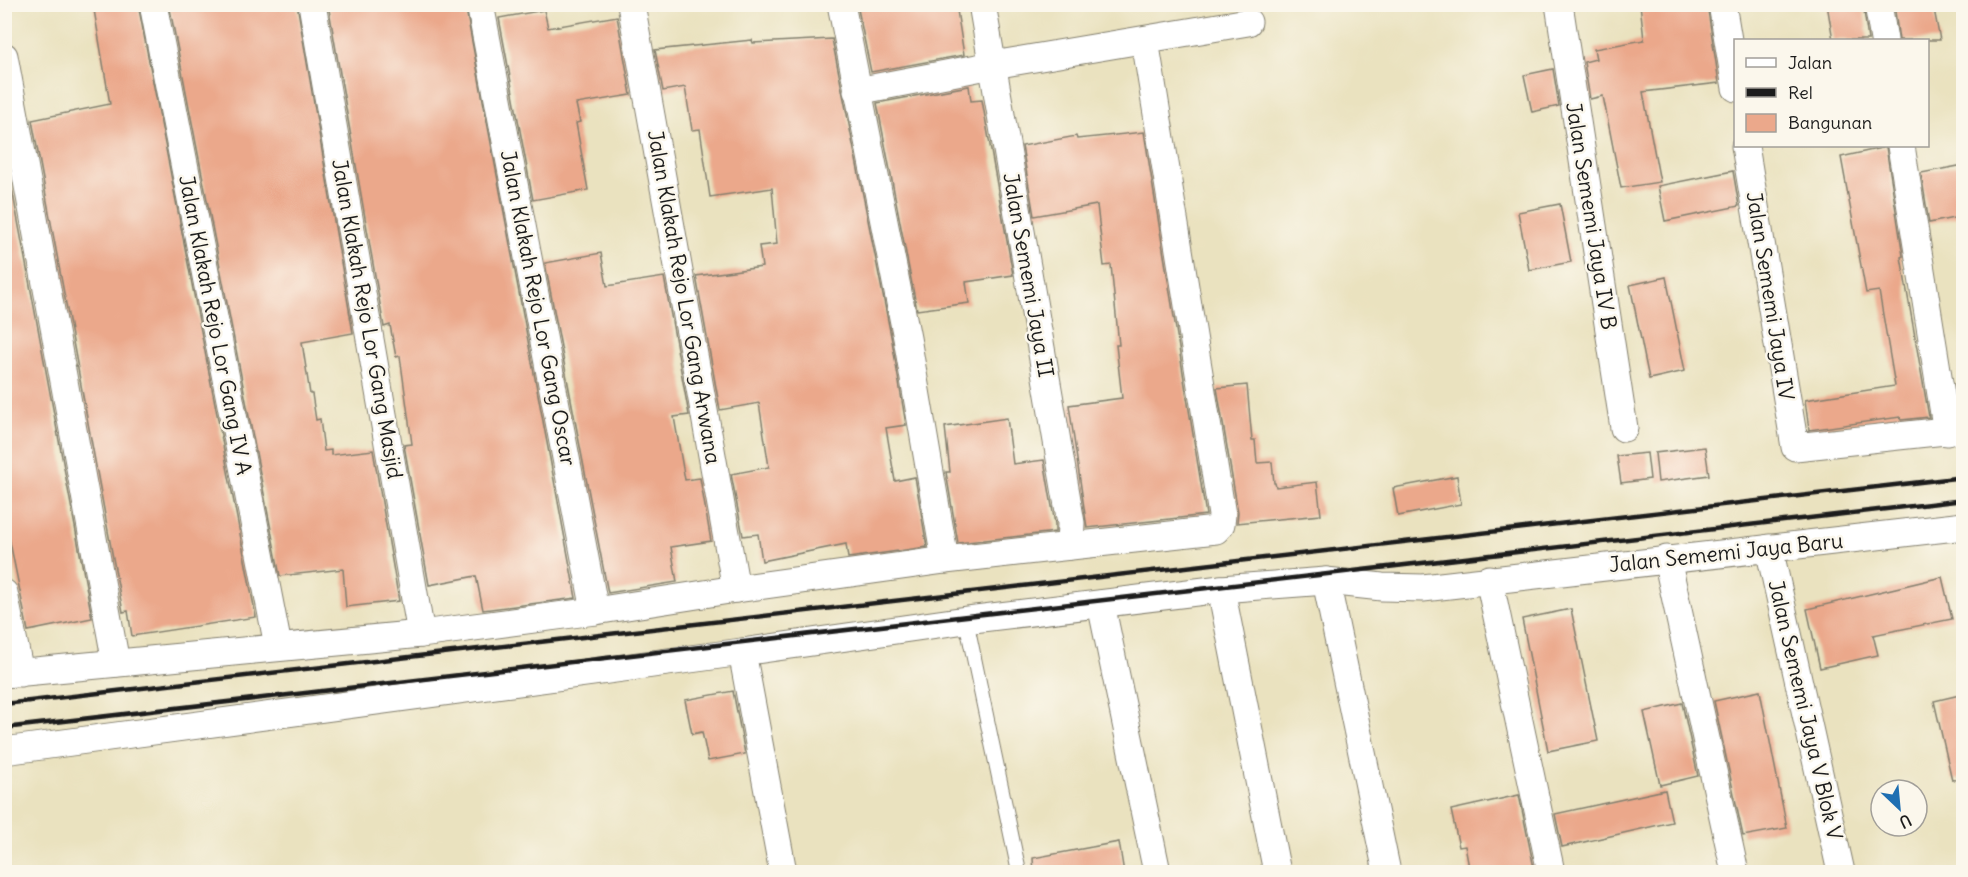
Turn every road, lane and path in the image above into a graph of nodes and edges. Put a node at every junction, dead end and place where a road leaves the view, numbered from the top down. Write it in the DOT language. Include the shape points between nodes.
graph roads {
  1 [pos="153,4"];
  2 [pos="312,4"];
  3 [pos="480,4"];
  4 [pos="631,4"];
  5 [pos="841,4"];
  6 [pos="982,4"];
  7 [pos="1559,4"];
  8 [pos="1722,4"];
  9 [pos="1878,4"];
  10 [pos="1248,22"];
  11 [pos="1884,39"];
  12 [pos="1145,40"];
  13 [pos="4,56"];
  14 [pos="993,65"];
  15 [pos="1734,76"];
  16 [pos="857,91"];
  17 [pos="1745,147"];
  18 [pos="1901,147"];
  19 [pos="1624,428"];
  20 [pos="1955,430"];
  21 [pos="1964,526"];
  22 [pos="1070,546"];
  23 [pos="1769,548"];
  24 [pos="1667,559"];
  25 [pos="945,561"];
  26 [pos="1489,579"];
  27 [pos="1326,581"];
  28 [pos="736,589"];
  29 [pos="1221,589"];
  30 [pos="4,593"];
  31 [pos="1101,604"];
  32 [pos="596,611"];
  33 [pos="966,620"];
  34 [pos="421,634"];
  35 [pos="278,646"];
  36 [pos="742,652"];
  37 [pos="116,663"];
  38 [pos="12,673"];
  39 [pos="4,751"];
  40 [pos="783,873"];
  41 [pos="1019,873"];
  42 [pos="1157,873"];
  43 [pos="1277,873"];
  44 [pos="1387,873"];
  45 [pos="1551,873"];
  46 [pos="1735,873"];
  47 [pos="1841,873"];
  1 -- 35 [label="street, Jalan Klakah Rejo Lor Gang IV A"];
  2 -- 34 [label="street, Jalan Klakah Rejo Lor Gang Masjid"];
  3 -- 32 [label="street, Jalan Klakah Rejo Lor Gang Oscar"];
  4 -- 28 [label="street, Jalan Klakah Rejo Lor Gang Arwana"];
  5 -- 16 [label="street"];
  6 -- 14 [label="street, Jalan Sememi Jaya II"];
  7 -- 19 [label="street, Jalan Sememi Jaya IV B"];
  8 -- 15 [label="street"];
  9 -- 11 [label="street"];
  10 -- 12 [label="street"];
  12 -- 14 [label="street"];
  12 -- 22 [label="street" via="1221,524 1216,530"];
  13 -- 37 [label="street"];
  14 -- 16 [label="street"];
  14 -- 22 [label="street, Jalan Sememi Jaya II" via="1071,524"];
  16 -- 25 [label="street" via="907,338"];
  17 -- 20 [label="street, Jalan Sememi Jaya IV" via="1795,447"];
  18 -- 20 [label="street"];
  21 -- 23 [label="street, Jalan Sememi Jaya Baru"];
  22 -- 25 [label="street"];
  23 -- 24 [label="street, Jalan Sememi Jaya Baru"];
  23 -- 47 [label="street, Jalan Sememi Jaya V Blok V"];
  24 -- 26 [label="street, Jalan Sememi Jaya Baru"];
  24 -- 46 [label="street"];
  25 -- 28 [label="street"];
  26 -- 27 [label="street, Jalan Sememi Jaya Baru" via="1423,588"];
  26 -- 45 [label="street"];
  27 -- 29 [label="street, Jalan Sememi Jaya Baru"];
  27 -- 44 [label="street"];
  28 -- 32 [label="street"];
  29 -- 31 [label="street, Jalan Sememi Jaya Baru"];
  29 -- 43 [label="street"];
  30 -- 38 [label="street"];
  31 -- 33 [label="street, Jalan Sememi Jaya Baru"];
  31 -- 42 [label="street"];
  32 -- 34 [label="street"];
  33 -- 36 [label="street, Jalan Sememi Jaya Baru"];
  33 -- 41 [label="lane"];
  34 -- 35 [label="street"];
  35 -- 37 [label="street"];
  36 -- 39 [label="street, Jalan Sememi Jaya Baru"];
  36 -- 40 [label="street"];
  37 -- 38 [label="street"];
}
